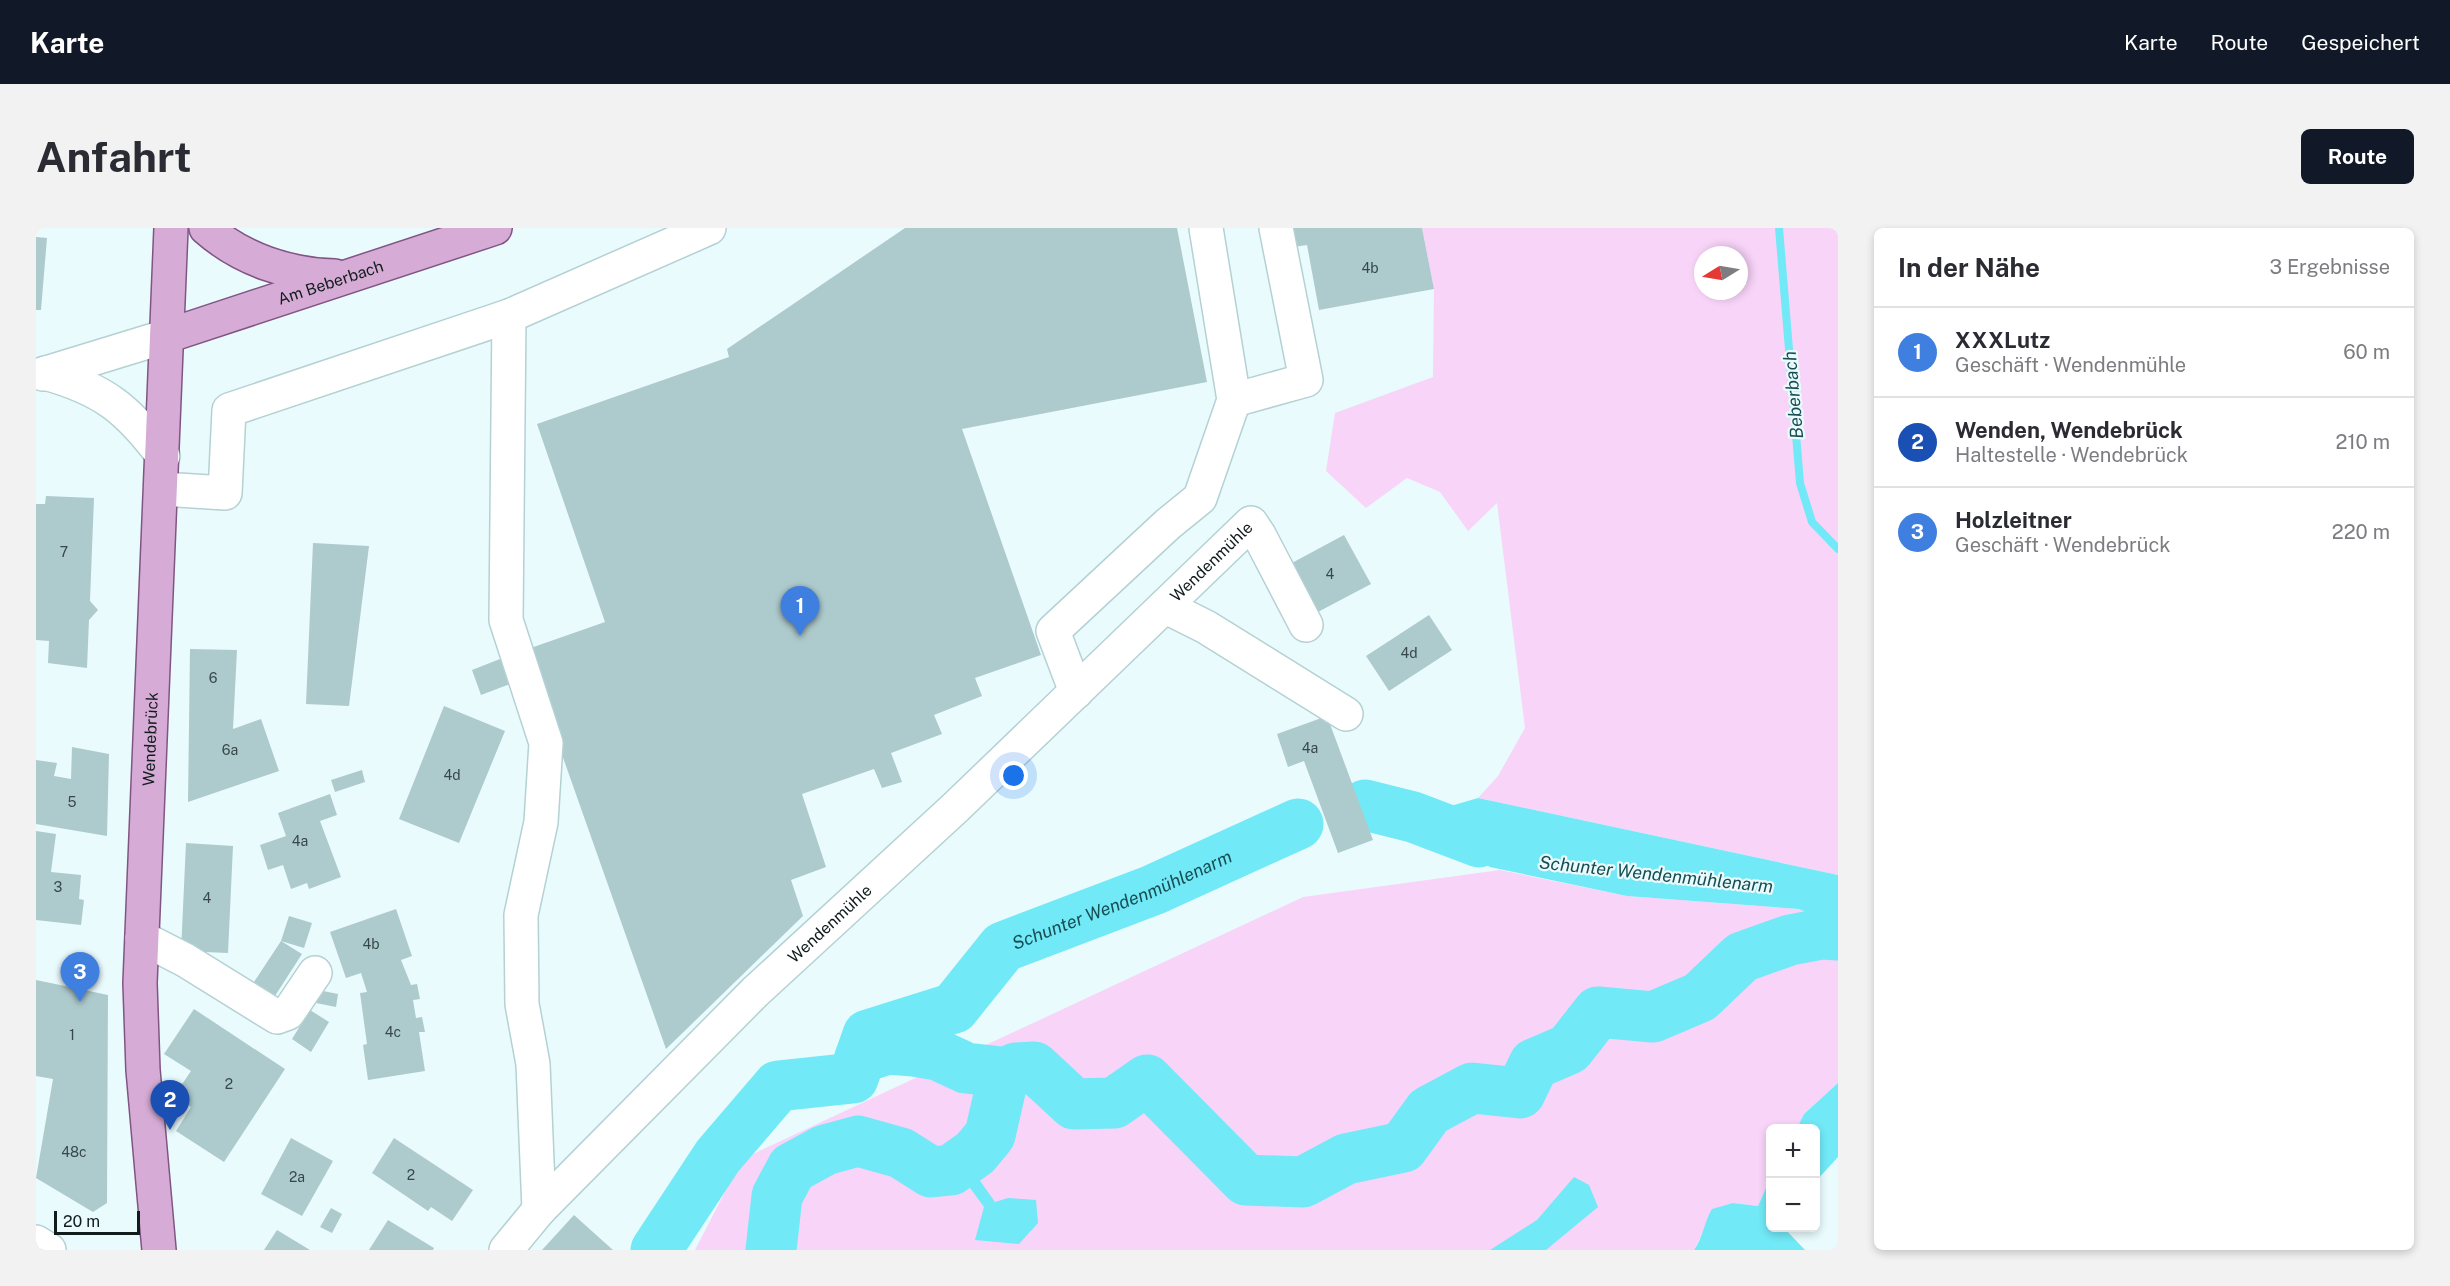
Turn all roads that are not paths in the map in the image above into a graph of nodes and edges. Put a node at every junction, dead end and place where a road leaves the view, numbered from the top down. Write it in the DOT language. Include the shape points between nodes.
graph roads {
  1 [pos="171,228"];
  2 [pos="206,228"];
  3 [pos="495,228"];
  4 [pos="709,228"];
  5 [pos="1206,228"];
  6 [pos="1276,228"];
  7 [pos="352,276"];
  8 [pos="509,316"];
  9 [pos="167,336"];
  10 [pos="41,375"];
  11 [pos="1234,400"];
  12 [pos="163,456"];
  13 [pos="162,489"];
  14 [pos="1166,608"];
  15 [pos="1306,625"];
  16 [pos="1076,692"];
  17 [pos="1346,714"];
  18 [pos="142,938"];
  19 [pos="315,973"];
  20 [pos="539,1210"];
  21 [pos="36,1242"];
  22 [pos="49,1250"];
  23 [pos="159,1250"];
  24 [pos="506,1250"];
  1 -- 9 [label="main road, Wendebrück"];
  2 -- 7 [label="main road" via="262,262 321,276"];
  3 -- 7 [label="main road, Am Beberbach"];
  4 -- 8 [label="street"];
  5 -- 11 [label="street"];
  6 -- 11 [label="street" via="1306,380"];
  7 -- 9 [label="main road, Am Beberbach"];
  8 -- 13 [label="street" via="229,410 225,493"];
  8 -- 20 [label="street" via="506,620 546,743 541,822 521,915 522,1004 533,1064"];
  9 -- 10 [label="street"];
  9 -- 12 [label="main road, Wendebrück"];
  10 -- 12 [label="street" via="74,381 114,402 140,424"];
  11 -- 16 [label="street" via="1200,498 1053,631"];
  12 -- 13 [label="main road, Wendebrück"];
  13 -- 18 [label="main road, Wendebrück"];
  14 -- 15 [label="street, Wendenmühle" via="1251,523"];
  14 -- 16 [label="street, Wendenmühle"];
  14 -- 17 [label="street, Wendenmühle" via="1206,627"];
  16 -- 20 [label="street, Wendenmühle" via="956,808 754,992"];
  18 -- 19 [label="street" via="277,1017 288,1013"];
  18 -- 23 [label="main road, Wendebrück" via="143,1070"];
  20 -- 24 [label="street, Wendenmühle"];
  21 -- 22 [label="street"];
}
